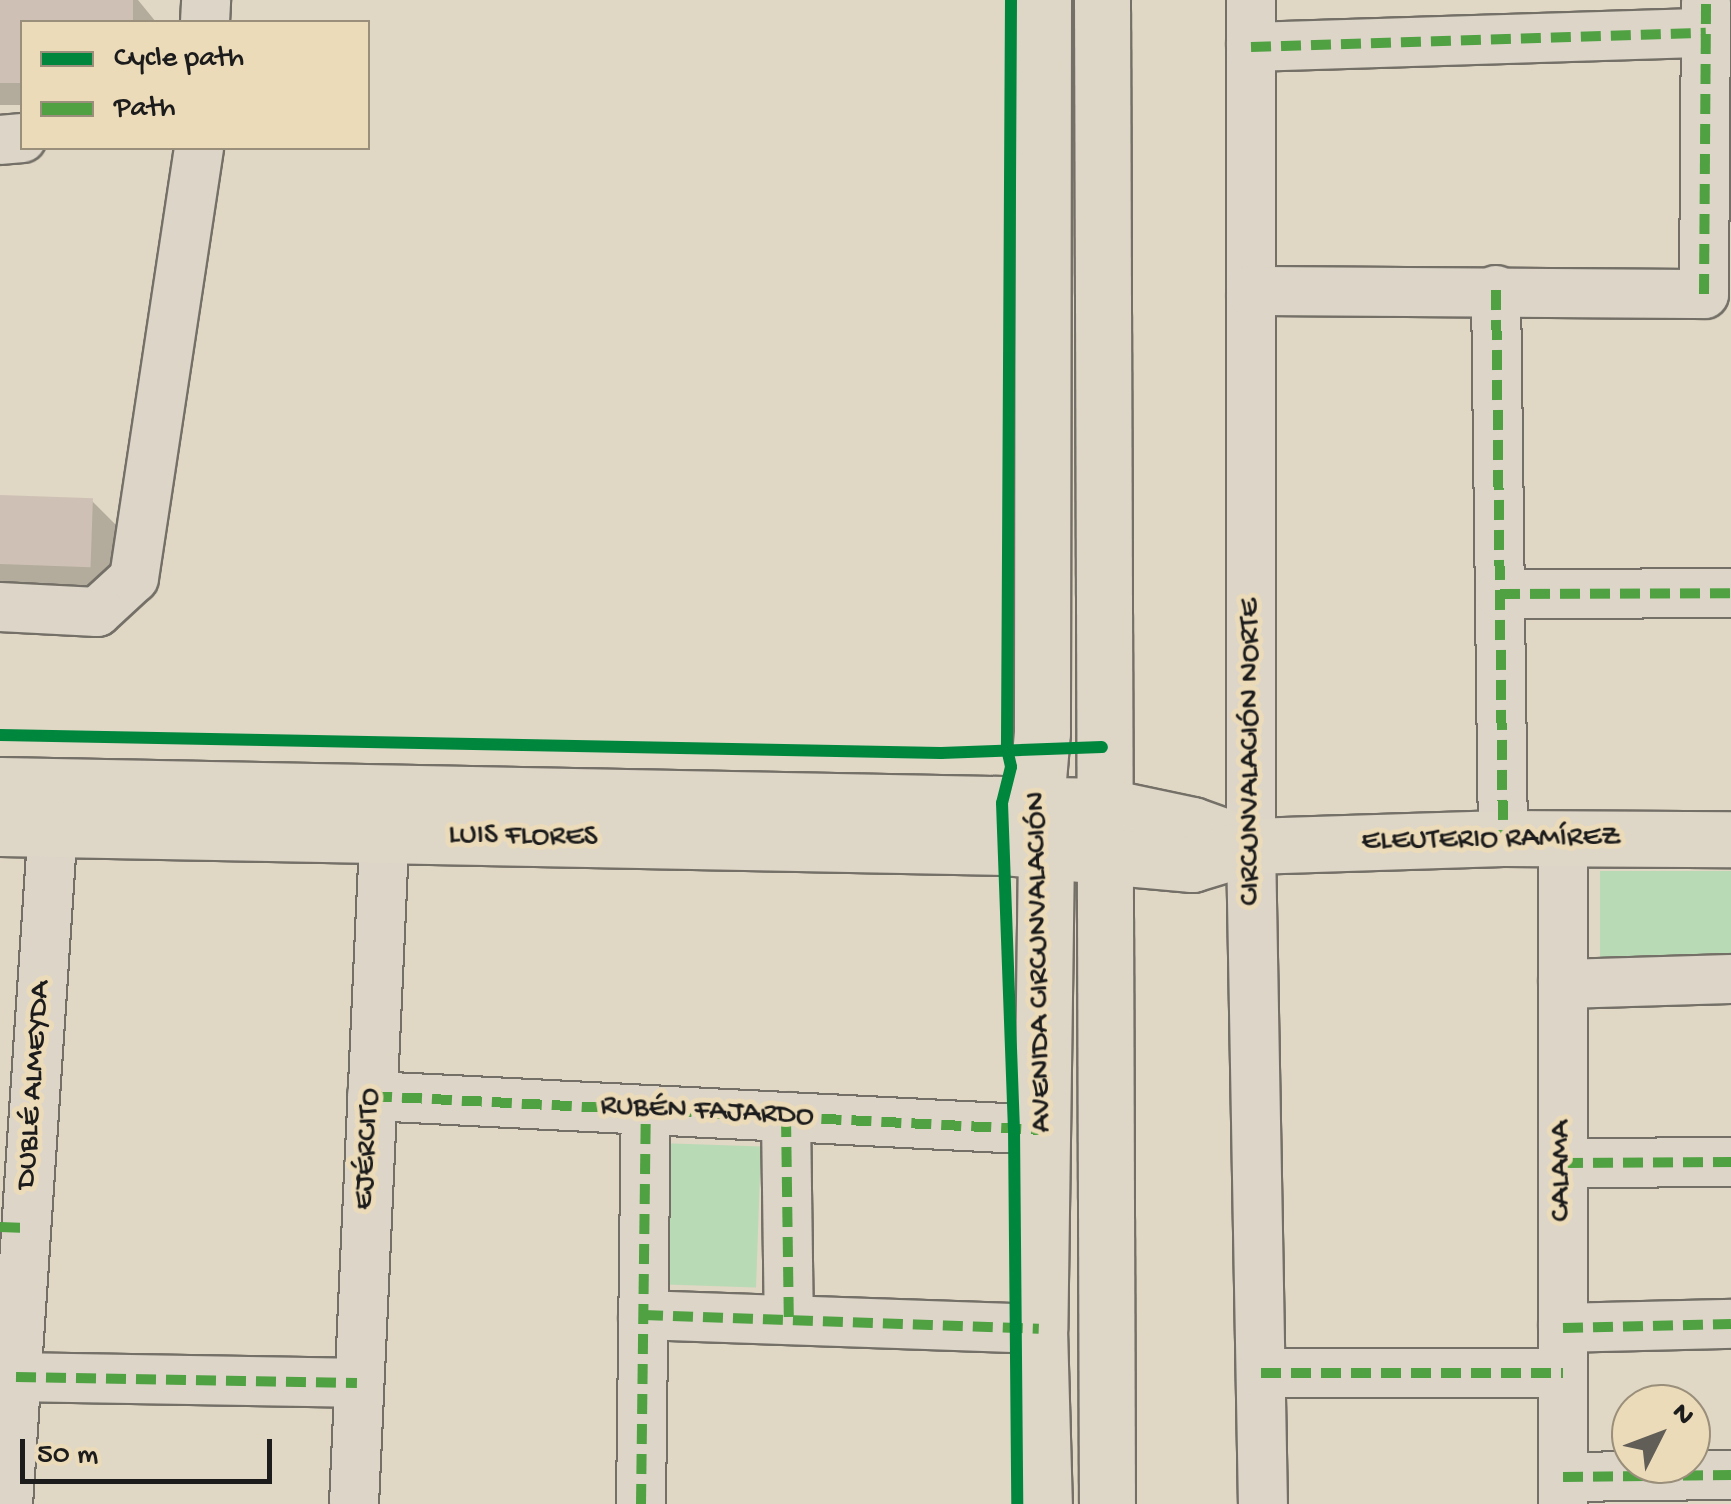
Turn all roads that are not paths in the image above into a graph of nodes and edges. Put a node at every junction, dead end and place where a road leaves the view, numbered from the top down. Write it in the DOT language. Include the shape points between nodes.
graph roads {
  1 [pos="1043,0"];
  2 [pos="1102,0"];
  3 [pos="1251,0"];
  4 [pos="1706,16"];
  5 [pos="1251,47"];
  6 [pos="198,150"];
  7 [pos="1717,283"];
  8 [pos="1496,290"];
  9 [pos="1251,291"];
  10 [pos="1731,593"];
  11 [pos="1500,594"];
  12 [pos="0,606"];
  13 [pos="0,785"];
  14 [pos="36,814"];
  15 [pos="385,814"];
  16 [pos="1041,829"];
  17 [pos="1102,832"];
  18 [pos="1503,838"];
  19 [pos="1563,838"];
  20 [pos="1731,839"];
  21 [pos="1252,846"];
  22 [pos="1731,979"];
  23 [pos="1563,984"];
  24 [pos="372,1096"];
  25 [pos="646,1110"];
  26 [pos="786,1117"];
  27 [pos="1043,1130"];
  28 [pos="1731,1162"];
  29 [pos="1563,1163"];
  30 [pos="13,1228"];
  31 [pos="644,1315"];
  32 [pos="789,1320"];
  33 [pos="1731,1324"];
  34 [pos="1039,1329"];
  35 [pos="1563,1350"];
  36 [pos="1261,1373"];
  37 [pos="16,1377"];
  38 [pos="358,1383"];
  39 [pos="1731,1475"];
  40 [pos="1563,1490"];
  41 [pos="8,1504"];
  42 [pos="354,1504"];
  43 [pos="641,1504"];
  44 [pos="1044,1504"];
  45 [pos="1107,1504"];
  46 [pos="1263,1504"];
  1 -- 16 [label="main road, AVENIDA CIRCUNVALACIÓN"];
  2 -- 17 [label="main road, AVENIDA CIRCUNVALACIÓN"];
  3 -- 5 [label="street, CIRCUNVALACIÓN NORTE"];
  4 -- 5 [label="street"];
  4 -- 7 [label="street"];
  5 -- 9 [label="street, CIRCUNVALACIÓN NORTE"];
  6 -- 12 [label="street" via="134,578 97,612"];
  7 -- 8 [label="street"];
  8 -- 9 [label="street"];
  8 -- 11 [label="street"];
  9 -- 21 [label="street, CIRCUNVALACIÓN NORTE"];
  10 -- 11 [label="street"];
  11 -- 18 [label="street"];
  13 -- 14 [label="main road, LUIS FLORES"];
  14 -- 15 [label="main road, LUIS FLORES"];
  14 -- 30 [label="street, DUBLÉ ALMEYDA"];
  15 -- 16 [label="main road, LUIS FLORES"];
  15 -- 24 [label="street, EJÉRCITO"];
  16 -- 17 [label="main road, ELEUTERIO RAMÍREZ"];
  16 -- 27 [label="main road, AVENIDA CIRCUNVALACIÓN"];
  17 -- 21 [label="main road, ELEUTERIO RAMÍREZ" via="1192,825"];
  17 -- 45 [label="main road, AVENIDA CIRCUNVALACIÓN"];
  18 -- 19 [label="main road, ELEUTERIO RAMÍREZ"];
  18 -- 21 [label="main road, ELEUTERIO RAMÍREZ"];
  19 -- 20 [label="main road, ELEUTERIO RAMÍREZ"];
  19 -- 23 [label="street, CALAMA"];
  21 -- 36 [label="street, CIRCUNVALACIÓN NORTE"];
  22 -- 23 [label="street"];
  23 -- 29 [label="street, CALAMA"];
  24 -- 25 [label="street, RUBÉN FAJARDO"];
  24 -- 38 [label="street, EJÉRCITO"];
  25 -- 26 [label="street, RUBÉN FAJARDO"];
  25 -- 31 [label="street"];
  26 -- 27 [label="street, RUBÉN FAJARDO"];
  26 -- 32 [label="street"];
  27 -- 34 [label="main road, AVENIDA CIRCUNVALACIÓN"];
  28 -- 29 [label="street"];
  29 -- 35 [label="street, CALAMA"];
  30 -- 37 [label="street, DUBLÉ ALMEYDA"];
  31 -- 32 [label="street"];
  31 -- 43 [label="street"];
  32 -- 34 [label="street"];
  33 -- 35 [label="street"];
  34 -- 44 [label="main road, AVENIDA CIRCUNVALACIÓN"];
  35 -- 36 [label="street"];
  35 -- 40 [label="street, CALAMA"];
  36 -- 46 [label="street, CIRCUNVALACIÓN NORTE"];
  37 -- 38 [label="street"];
  37 -- 41 [label="street, DUBLÉ ALMEYDA"];
  38 -- 42 [label="street, EJÉRCITO"];
  39 -- 40 [label="street"];
}
